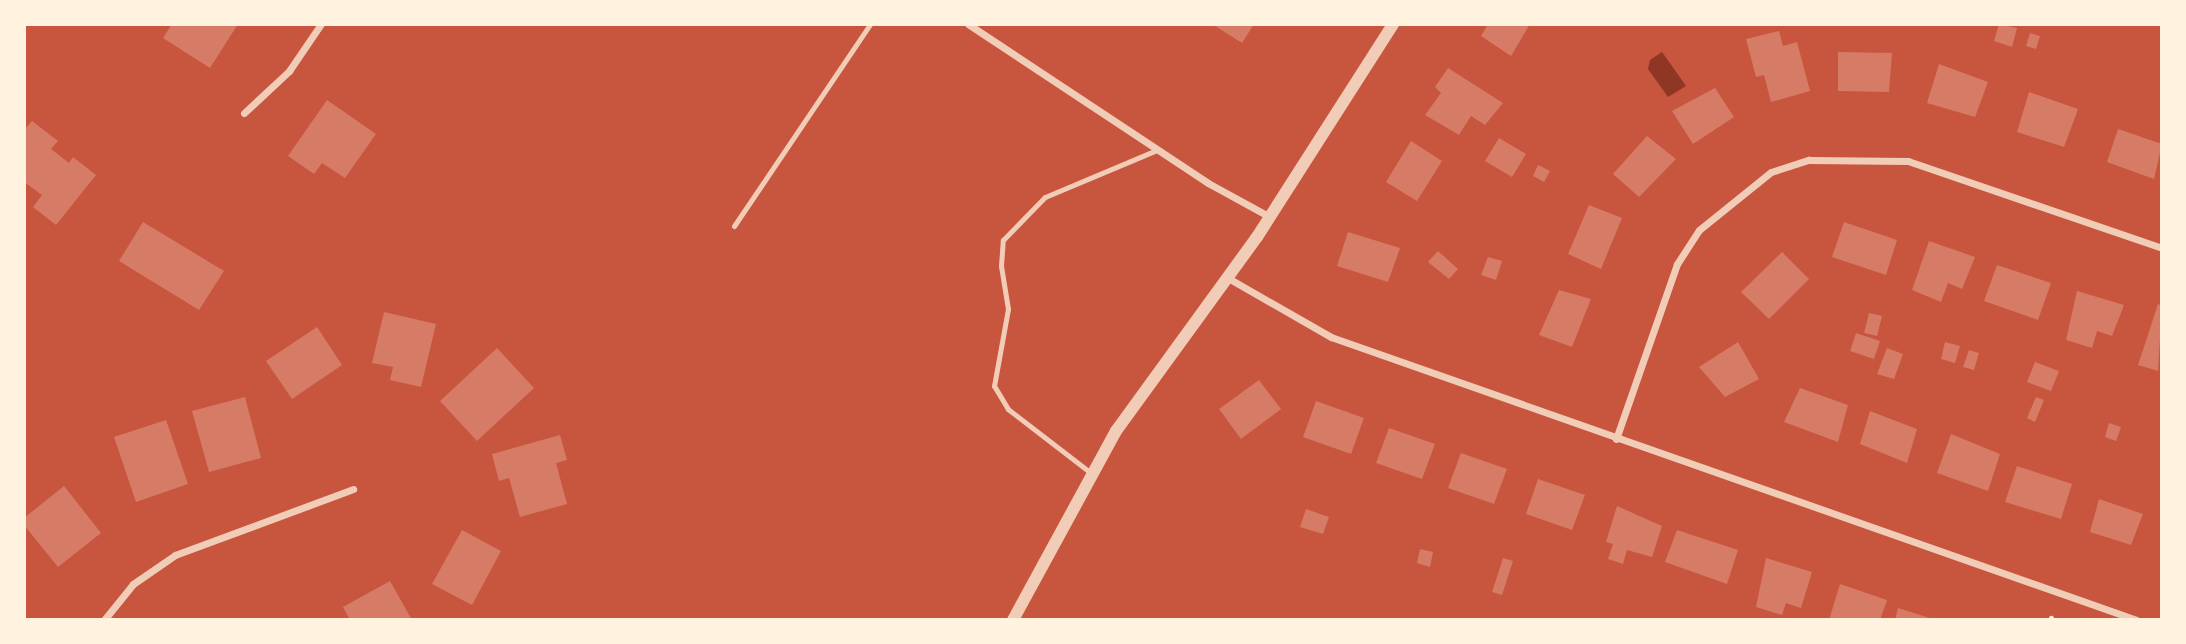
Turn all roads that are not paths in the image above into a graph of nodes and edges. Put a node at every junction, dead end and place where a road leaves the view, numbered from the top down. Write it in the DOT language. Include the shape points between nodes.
graph roads {
  1 [pos="321,24"];
  2 [pos="870,24"];
  3 [pos="968,24"];
  4 [pos="1393,24"];
  5 [pos="244,113"];
  6 [pos="1157,150"];
  7 [pos="1270,217"];
  8 [pos="734,226"];
  9 [pos="2161,248"];
  10 [pos="1228,278"];
  11 [pos="1616,439"];
  12 [pos="1091,473"];
  13 [pos="353,489"];
  14 [pos="104,620"];
  15 [pos="1013,620"];
  16 [pos="2137,620"];
  1 -- 5 [label="street" via="289,71"];
  2 -- 8 [label="lane"];
  3 -- 6 [label="street"];
  4 -- 7 [label="street"];
  6 -- 7 [label="street"];
  6 -- 12 [label="lane" via="1045,197 1003,240 1001,266 1008,309 994,386 1008,409"];
  7 -- 10 [label="street"];
  9 -- 11 [label="street" via="1909,161 1809,160 1771,172 1699,230 1677,264"];
  10 -- 11 [label="street" via="1331,337"];
  10 -- 12 [label="street" via="1159,368"];
  11 -- 16 [label="street"];
  12 -- 15 [label="street"];
  13 -- 14 [label="street" via="175,555 133,584"];
}
